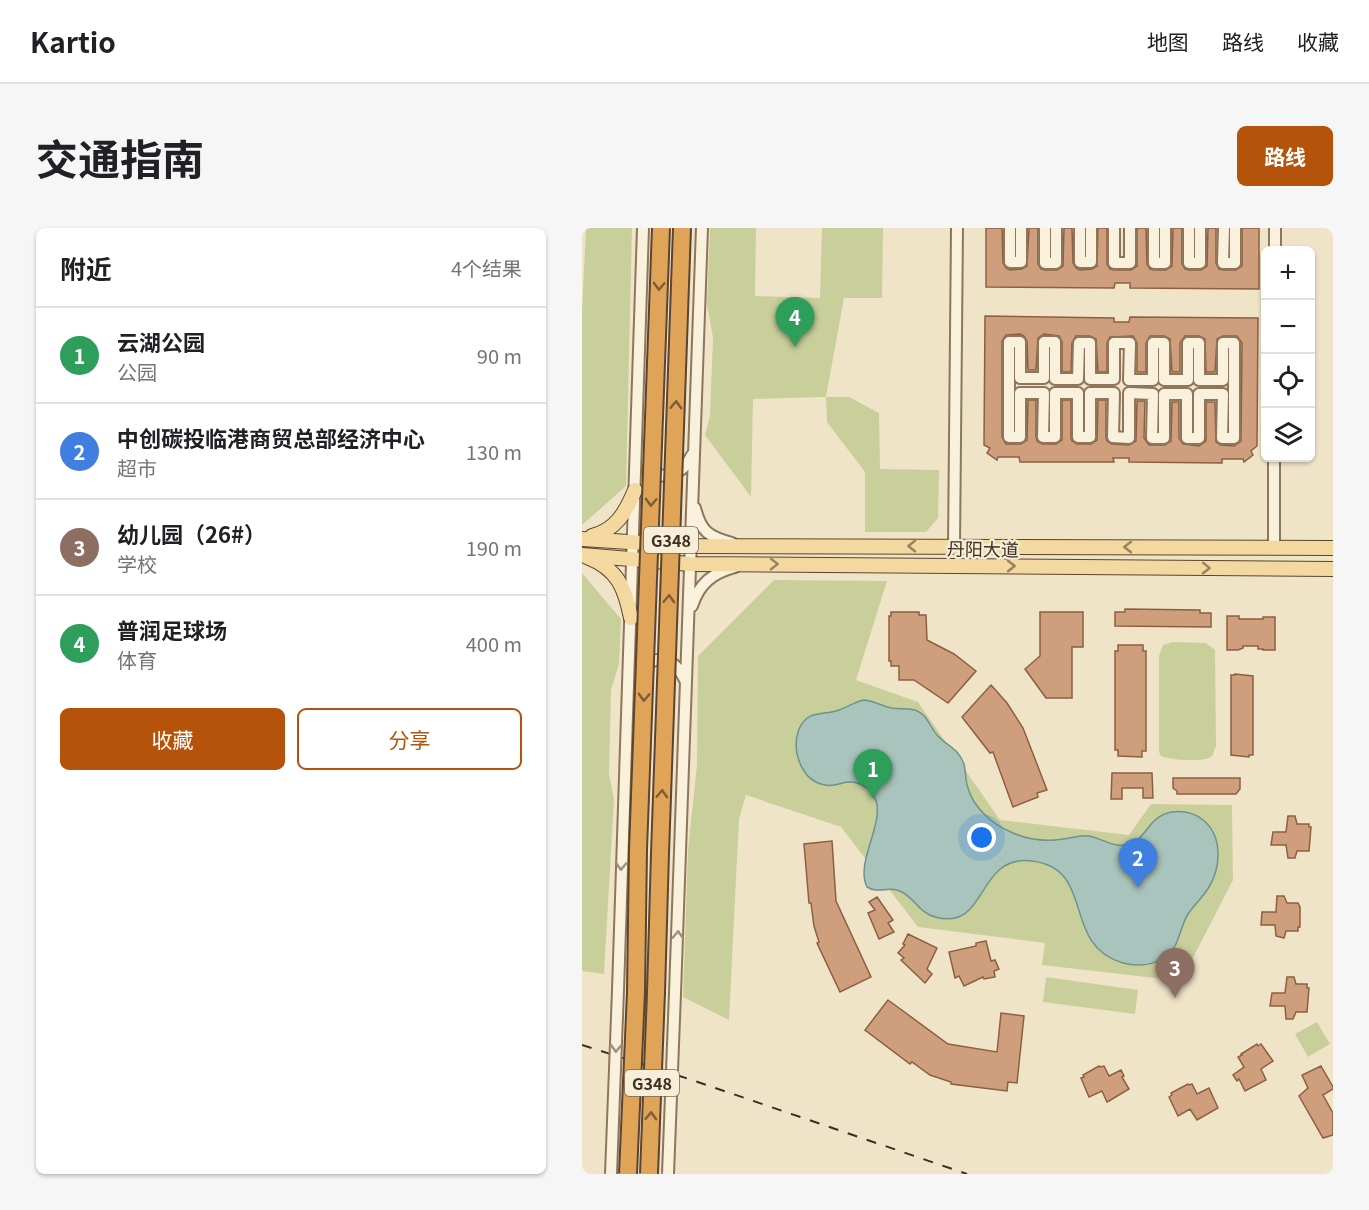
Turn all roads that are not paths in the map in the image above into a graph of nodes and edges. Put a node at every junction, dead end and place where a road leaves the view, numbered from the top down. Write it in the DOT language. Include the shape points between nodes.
graph roads {
  1 [pos="643,228"];
  2 [pos="661,228"];
  3 [pos="682,228"];
  4 [pos="702,228"];
  5 [pos="957,228"];
  6 [pos="1010,228"];
  7 [pos="1021,228"];
  8 [pos="1045,228"];
  9 [pos="1056,228"];
  10 [pos="1080,228"];
  11 [pos="1091,228"];
  12 [pos="1114,228"];
  13 [pos="1130,228"];
  14 [pos="1154,228"];
  15 [pos="1166,228"];
  16 [pos="1189,228"];
  17 [pos="1200,228"];
  18 [pos="1224,228"];
  19 [pos="1235,228"];
  20 [pos="1275,228"];
  21 [pos="1275,246"];
  22 [pos="1234,438"];
  23 [pos="637,452"];
  24 [pos="693,452"];
  25 [pos="1274,462"];
  26 [pos="692,487"];
  27 [pos="635,490"];
  28 [pos="582,539"];
  29 [pos="633,542"];
  30 [pos="691,546"];
  31 [pos="744,546"];
  32 [pos="954,546"];
  33 [pos="989,547"];
  34 [pos="1158,547"];
  35 [pos="1274,548"];
  36 [pos="1333,548"];
  37 [pos="582,555"];
  38 [pos="632,559"];
  39 [pos="690,564"];
  40 [pos="746,564"];
  41 [pos="989,566"];
  42 [pos="1158,568"];
  43 [pos="1333,569"];
  44 [pos="631,618"];
  45 [pos="688,618"];
  46 [pos="629,685"];
  47 [pos="687,685"];
  48 [pos="611,1174"];
  49 [pos="628,1174"];
  50 [pos="649,1174"];
  51 [pos="668,1174"];
  1 -- 23 [label="street"];
  2 -- 49 [label="highway, G348, one-way, bridge"];
  50 -- 3 [label="highway, G348, one-way, bridge"];
  4 -- 24 [label="street"];
  5 -- 32 [label="street"];
  6 -- 7 [label="street" via="1010,262 1021,262"];
  8 -- 9 [label="street" via="1045,263 1056,263"];
  10 -- 11 [label="street" via="1080,262 1091,262"];
  12 -- 13 [label="street" via="1114,263 1130,263"];
  14 -- 15 [label="street" via="1154,263 1165,263"];
  16 -- 17 [label="street" via="1189,263 1200,263"];
  18 -- 19 [label="street" via="1223,263 1235,263"];
  20 -- 21 [label="street"];
  22 -- 22 [label="street" via="1234,344 1223,343 1223,380 1199,380 1199,343 1188,343 1188,380 1164,380 1164,343 1153,343 1153,380 1129,380 1130,343 1114,343 1113,379 1090,379 1090,343 1078,343 1078,379 1055,379 1055,342 1044,342 1044,378 1020,378 1020,342 1009,342 1009,437 1020,437 1020,393 1044,393 1043,437 1055,437 1055,393 1078,393 1078,437 1089,437 1090,393 1114,393 1113,438 1129,438 1129,393 1141,393 1153,394 1152,438 1164,438 1164,394 1187,394 1187,438 1199,438 1199,394 1223,394 1222,438"];
  23 -- 24 [label="street" via="646,469 664,476 681,471"];
  23 -- 27 [label="street"];
  24 -- 26 [label="street"];
  25 -- 35 [label="street"];
  26 -- 30 [label="street"];
  26 -- 31 [label="street" via="698,521 705,532"];
  27 -- 28 [label="main road" via="618,522 607,531"];
  27 -- 29 [label="street"];
  28 -- 29 [label="main road, 丹阳大道"];
  29 -- 30 [label="main road, 丹阳大道"];
  29 -- 38 [label="street"];
  30 -- 31 [label="main road, 丹阳大道"];
  30 -- 39 [label="street"];
  32 -- 31 [label="main road, 丹阳大道, one-way"];
  32 -- 33 [label="main road, 丹阳大道"];
  34 -- 33 [label="main road, 丹阳大道, one-way"];
  33 -- 41 [label="main road"];
  34 -- 35 [label="main road, 丹阳大道"];
  34 -- 42 [label="main road"];
  35 -- 36 [label="main road, 丹阳大道"];
  37 -- 38 [label="main road, 丹阳大道"];
  37 -- 44 [label="main road" via="617,577"];
  38 -- 39 [label="main road, 丹阳大道"];
  38 -- 44 [label="street"];
  39 -- 40 [label="main road, 丹阳大道"];
  39 -- 45 [label="street"];
  40 -- 41 [label="main road, 丹阳大道, one-way"];
  40 -- 45 [label="street" via="720,571 704,582"];
  41 -- 42 [label="main road, 丹阳大道, one-way"];
  42 -- 43 [label="main road, 丹阳大道, one-way"];
  44 -- 46 [label="street"];
  45 -- 47 [label="street"];
  46 -- 47 [label="street" via="635,670 659,659 674,663"];
  46 -- 48 [label="street, one-way, bridge"];
  51 -- 47 [label="street, one-way, bridge"];
}
